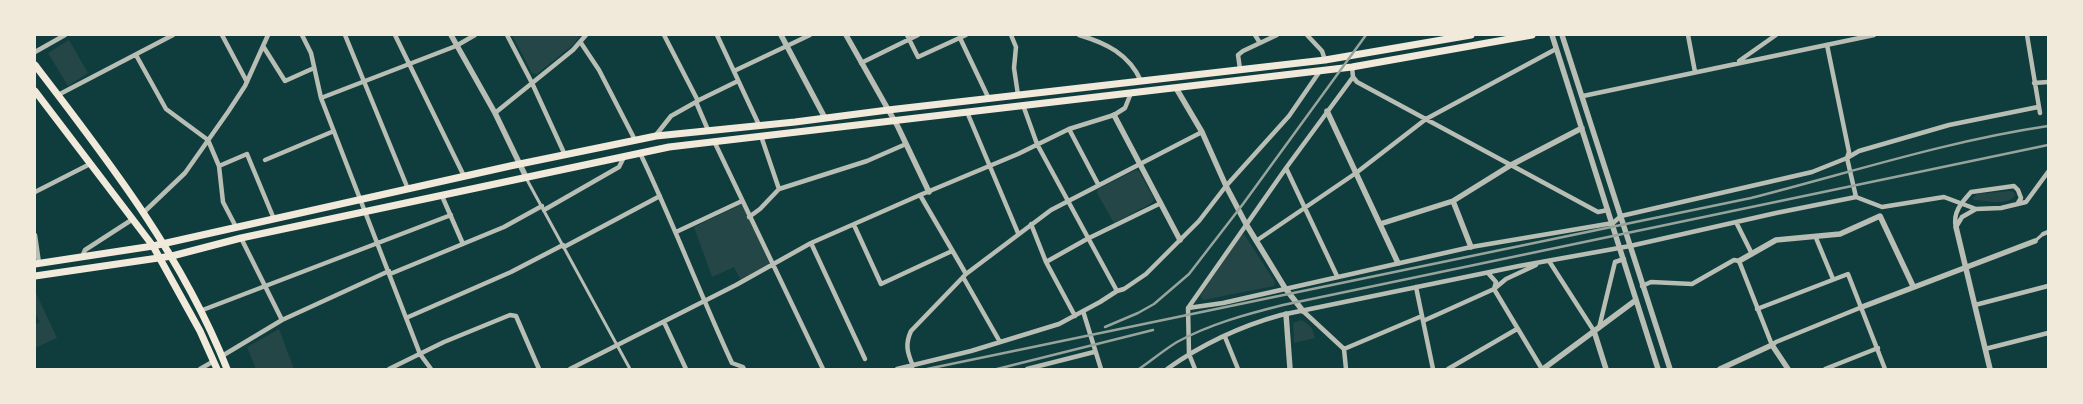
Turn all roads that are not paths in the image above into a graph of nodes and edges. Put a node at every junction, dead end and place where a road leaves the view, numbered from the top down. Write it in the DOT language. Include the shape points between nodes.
graph roads {
  1 [pos="65,35"];
  2 [pos="173,35"];
  3 [pos="222,35"];
  4 [pos="268,35"];
  5 [pos="302,35"];
  6 [pos="344,35"];
  7 [pos="395,35"];
  8 [pos="450,35"];
  9 [pos="475,35"];
  10 [pos="507,35"];
  11 [pos="586,35"];
  12 [pos="664,35"];
  13 [pos="717,35"];
  14 [pos="781,35"];
  15 [pos="810,35"];
  16 [pos="846,35"];
  17 [pos="918,35"];
  18 [pos="966,35"];
  19 [pos="1011,35"];
  20 [pos="1079,35"];
  21 [pos="1101,35"];
  22 [pos="1255,35"];
  23 [pos="1278,35"];
  24 [pos="1308,35"];
  25 [pos="1471,35"];
  26 [pos="1532,35"];
  27 [pos="1552,35"];
  28 [pos="1562,35"];
  29 [pos="1688,35"];
  30 [pos="1776,35"];
  31 [pos="1874,35"];
  32 [pos="2027,35"];
  33 [pos="908,37"];
  34 [pos="1850,37"];
  35 [pos="960,38"];
  36 [pos="1094,39"];
  37 [pos="581,42"];
  38 [pos="1260,43"];
  39 [pos="1827,44"];
  40 [pos="787,45"];
  41 [pos="263,46"];
  42 [pos="456,46"];
  43 [pos="1556,48"];
  44 [pos="35,52"];
  45 [pos="136,55"];
  46 [pos="1325,60"];
  47 [pos="861,63"];
  48 [pos="1736,63"];
  49 [pos="409,64"];
  50 [pos="35,65"];
  51 [pos="314,68"];
  52 [pos="1352,68"];
  53 [pos="1240,70"];
  54 [pos="1320,71"];
  55 [pos="734,72"];
  56 [pos="1695,72"];
  57 [pos="1353,77"];
  58 [pos="364,81"];
  59 [pos="1141,81"];
  60 [pos="247,82"];
  61 [pos="738,82"];
  62 [pos="2048,82"];
  63 [pos="532,83"];
  64 [pos="2034,83"];
  65 [pos="1176,88"];
  66 [pos="35,91"];
  67 [pos="1131,93"];
  68 [pos="58,95"];
  69 [pos="1018,96"];
  70 [pos="1582,96"];
  71 [pos="321,98"];
  72 [pos="988,99"];
  73 [pos="697,101"];
  74 [pos="1023,105"];
  75 [pos="2038,107"];
  76 [pos="888,110"];
  77 [pos="967,112"];
  78 [pos="1327,112"];
  79 [pos="495,113"];
  80 [pos="2040,113"];
  81 [pos="1114,115"];
  82 [pos="825,118"];
  83 [pos="1426,119"];
  84 [pos="893,120"];
  85 [pos="759,125"];
  86 [pos="1582,128"];
  87 [pos="1069,129"];
  88 [pos="708,130"];
  89 [pos="334,131"];
  90 [pos="1202,132"];
  91 [pos="656,136"];
  92 [pos="761,136"];
  93 [pos="208,140"];
  94 [pos="635,140"];
  95 [pos="714,141"];
  96 [pos="906,144"];
  97 [pos="1037,144"];
  98 [pos="640,153"];
  99 [pos="565,154"];
  100 [pos="624,157"];
  101 [pos="1847,158"];
  102 [pos="265,160"];
  103 [pos="90,164"];
  104 [pos="520,164"];
  105 [pos="1140,164"];
  106 [pos="1511,165"];
  107 [pos="219,166"];
  108 [pos="990,166"];
  109 [pos="1286,168"];
  110 [pos="2048,172"];
  111 [pos="1356,173"];
  112 [pos="464,176"];
  113 [pos="526,177"];
  114 [pos="1098,184"];
  115 [pos="1226,186"];
  116 [pos="408,189"];
  117 [pos="779,189"];
  118 [pos="35,192"];
  119 [pos="929,192"];
  120 [pos="920,195"];
  121 [pos="442,196"];
  122 [pos="660,196"];
  123 [pos="1856,197"];
  124 [pos="362,199"];
  125 [pos="742,201"];
  126 [pos="1067,201"];
  127 [pos="1453,201"];
  128 [pos="1161,203"];
  129 [pos="1962,204"];
  130 [pos="2018,204"];
  131 [pos="1304,207"];
  132 [pos="1882,207"];
  133 [pos="543,208"];
  134 [pos="1976,209"];
  135 [pos="1608,210"];
  136 [pos="366,212"];
  137 [pos="143,213"];
  138 [pos="450,216"];
  139 [pos="749,216"];
  140 [pos="1620,216"];
  141 [pos="1880,216"];
  142 [pos="132,218"];
  143 [pos="274,219"];
  144 [pos="1736,222"];
  145 [pos="1612,223"];
  146 [pos="1031,224"];
  147 [pos="1246,224"];
  148 [pos="1380,224"];
  149 [pos="854,225"];
  150 [pos="236,227"];
  151 [pos="1956,227"];
  152 [pos="675,233"];
  153 [pos="1018,233"];
  154 [pos="2045,233"];
  155 [pos="35,235"];
  156 [pos="242,238"];
  157 [pos="1816,238"];
  158 [pos="1087,239"];
  159 [pos="1180,240"];
  160 [pos="1256,241"];
  161 [pos="2034,241"];
  162 [pos="164,243"];
  163 [pos="378,244"];
  164 [pos="463,244"];
  165 [pos="811,244"];
  166 [pos="153,246"];
  167 [pos="563,246"];
  168 [pos="1630,246"];
  169 [pos="1471,247"];
  170 [pos="1620,247"];
  171 [pos="952,251"];
  172 [pos="1752,254"];
  173 [pos="172,256"];
  174 [pos="82,257"];
  175 [pos="161,258"];
  176 [pos="1624,259"];
  177 [pos="1549,260"];
  178 [pos="1739,261"];
  179 [pos="1046,262"];
  180 [pos="1541,262"];
  181 [pos="37,263"];
  182 [pos="1398,263"];
  183 [pos="774,265"];
  184 [pos="1966,267"];
  185 [pos="389,272"];
  186 [pos="1488,273"];
  187 [pos="35,276"];
  188 [pos="964,276"];
  189 [pos="1338,276"];
  190 [pos="1833,279"];
  191 [pos="265,286"];
  192 [pos="1642,286"];
  193 [pos="1913,286"];
  194 [pos="2048,286"];
  195 [pos="1285,288"];
  196 [pos="1416,288"];
  197 [pos="1494,289"];
  198 [pos="1117,291"];
  199 [pos="1636,300"];
  200 [pos="703,302"];
  201 [pos="1975,305"];
  202 [pos="1862,307"];
  203 [pos="1188,308"];
  204 [pos="1758,309"];
  205 [pos="200,311"];
  206 [pos="1083,311"];
  207 [pos="1303,311"];
  208 [pos="1286,314"];
  209 [pos="1075,316"];
  210 [pos="406,318"];
  211 [pos="1422,318"];
  212 [pos="282,320"];
  213 [pos="664,322"];
  214 [pos="1517,329"];
  215 [pos="1596,329"];
  216 [pos="2048,333"];
  217 [pos="1225,337"];
  218 [pos="1000,342"];
  219 [pos="617,346"];
  220 [pos="1772,346"];
  221 [pos="1878,348"];
  222 [pos="1344,349"];
  223 [pos="1985,349"];
  224 [pos="1094,352"];
  225 [pos="420,354"];
  226 [pos="1189,354"];
  227 [pos="222,356"];
  228 [pos="865,360"];
  229 [pos="214,361"];
  230 [pos="913,366"];
  231 [pos="1731,367"];
  232 [pos="200,369"];
  233 [pos="217,369"];
  234 [pos="227,369"];
  235 [pos="389,369"];
  236 [pos="430,369"];
  237 [pos="539,369"];
  238 [pos="570,369"];
  239 [pos="630,369"];
  240 [pos="686,369"];
  241 [pos="744,369"];
  242 [pos="823,369"];
  243 [pos="897,369"];
  244 [pos="1027,369"];
  245 [pos="1101,369"];
  246 [pos="1167,369"];
  247 [pos="1195,369"];
  248 [pos="1238,369"];
  249 [pos="1290,369"];
  250 [pos="1346,369"];
  251 [pos="1433,369"];
  252 [pos="1448,369"];
  253 [pos="1542,369"];
  254 [pos="1606,369"];
  255 [pos="1658,369"];
  256 [pos="1670,369"];
  257 [pos="1720,369"];
  258 [pos="1788,369"];
  259 [pos="1825,369"];
  260 [pos="1885,369"];
  261 [pos="1990,369"];
  1 -- 44 [label="street"];
  2 -- 45 [label="street"];
  3 -- 60 [label="street"];
  4 -- 41 [label="street"];
  5 -- 51 [label="street"];
  6 -- 58 [label="street"];
  7 -- 49 [label="street"];
  8 -- 42 [label="street"];
  9 -- 42 [label="street"];
  10 -- 63 [label="street"];
  11 -- 37 [label="street"];
  12 -- 73 [label="street"];
  13 -- 55 [label="street"];
  14 -- 40 [label="street"];
  15 -- 40 [label="street"];
  16 -- 47 [label="street"];
  17 -- 33 [label="street"];
  18 -- 35 [label="street"];
  19 -- 69 [label="street" via="1016,47 1014,68"];
  20 -- 36 [label="street"];
  21 -- 36 [label="street"];
  22 -- 38 [label="street"];
  23 -- 38 [label="street"];
  24 -- 46 [label="street" via="1322,51"];
  25 -- 46 [label="main road"];
  26 -- 52 [label="main road"];
  27 -- 43 [label="street"];
  28 -- 70 [label="street"];
  29 -- 56 [label="street"];
  30 -- 48 [label="street"];
  31 -- 34 [label="street"];
  32 -- 64 [label="street"];
  33 -- 35 [label="street" via="918,57"];
  33 -- 47 [label="street"];
  34 -- 39 [label="street"];
  35 -- 72 [label="street"];
  36 -- 59 [label="street" via="1121,53"];
  37 -- 63 [label="street"];
  37 -- 94 [label="street"];
  38 -- 53 [label="street" via="1238,55"];
  39 -- 48 [label="street"];
  39 -- 101 [label="street" via="1849,152"];
  40 -- 55 [label="street"];
  40 -- 82 [label="street"];
  41 -- 51 [label="street" via="285,81"];
  41 -- 60 [label="street"];
  42 -- 49 [label="street"];
  42 -- 79 [label="street"];
  43 -- 83 [label="street"];
  43 -- 86 [label="street"];
  45 -- 68 [label="street"];
  45 -- 93 [label="street" via="166,109"];
  46 -- 53 [label="main road"];
  47 -- 76 [label="street"];
  48 -- 56 [label="street"];
  49 -- 58 [label="street"];
  49 -- 112 [label="street"];
  50 -- 68 [label="main road"];
  51 -- 71 [label="street"];
  52 -- 54 [label="main road"];
  52 -- 57 [label="street"];
  53 -- 59 [label="main road"];
  54 -- 65 [label="main road"];
  54 -- 115 [label="street" via="1289,116"];
  55 -- 61 [label="street"];
  56 -- 70 [label="street"];
  57 -- 78 [label="street"];
  57 -- 83 [label="street"];
  58 -- 71 [label="street"];
  58 -- 116 [label="street"];
  59 -- 69 [label="main road"];
  60 -- 93 [label="street"];
  61 -- 73 [label="street"];
  61 -- 85 [label="street"];
  62 -- 64 [label="street"];
  63 -- 79 [label="street"];
  63 -- 99 [label="street"];
  64 -- 75 [label="street"];
  65 -- 67 [label="main road"];
  65 -- 90 [label="street"];
  66 -- 103 [label="main road"];
  67 -- 74 [label="main road"];
  67 -- 81 [label="street" via="1124,108"];
  68 -- 137 [label="main road"];
  69 -- 72 [label="main road"];
  70 -- 140 [label="street"];
  71 -- 89 [label="street"];
  72 -- 76 [label="main road"];
  73 -- 88 [label="street"];
  73 -- 91 [label="street" via="671,116"];
  74 -- 77 [label="main road"];
  74 -- 97 [label="street"];
  75 -- 80 [label="street"];
  75 -- 101 [label="street" via="1949,125 1859,151"];
  76 -- 82 [label="main road"];
  76 -- 84 [label="street"];
  77 -- 84 [label="main road"];
  77 -- 108 [label="street"];
  78 -- 109 [label="street"];
  78 -- 111 [label="street"];
  79 -- 104 [label="street"];
  81 -- 87 [label="street"];
  81 -- 105 [label="street"];
  82 -- 85 [label="main road"];
  83 -- 106 [label="street"];
  83 -- 111 [label="street"];
  84 -- 92 [label="main road"];
  84 -- 96 [label="street"];
  85 -- 88 [label="main road"];
  86 -- 106 [label="street"];
  86 -- 135 [label="street"];
  87 -- 97 [label="street"];
  87 -- 114 [label="street"];
  88 -- 91 [label="main road"];
  89 -- 102 [label="street"];
  89 -- 124 [label="street"];
  90 -- 105 [label="street"];
  90 -- 115 [label="street"];
  91 -- 94 [label="main road"];
  92 -- 95 [label="main road"];
  92 -- 117 [label="street"];
  93 -- 107 [label="street"];
  93 -- 137 [label="street" via="185,173"];
  94 -- 99 [label="main road"];
  95 -- 98 [label="main road"];
  95 -- 125 [label="street"];
  96 -- 117 [label="street" via="867,161"];
  96 -- 119 [label="street"];
  97 -- 108 [label="street"];
  97 -- 126 [label="street"];
  98 -- 100 [label="main road"];
  98 -- 122 [label="street"];
  99 -- 104 [label="main road"];
  100 -- 113 [label="main road"];
  100 -- 133 [label="street" via="619,167"];
  101 -- 123 [label="street"];
  101 -- 140 [label="street" via="1812,172"];
  103 -- 118 [label="street"];
  103 -- 142 [label="main road"];
  104 -- 112 [label="main road"];
  104 -- 113 [label="street"];
  105 -- 114 [label="street"];
  105 -- 128 [label="street"];
  106 -- 127 [label="street"];
  106 -- 135 [label="street" via="1598,212"];
  107 -- 143 [label="street" via="247,154"];
  107 -- 150 [label="street" via="223,202"];
  108 -- 119 [label="street"];
  108 -- 153 [label="street"];
  109 -- 131 [label="street"];
  109 -- 147 [label="street"];
  110 -- 130 [label="street" via="2026,202"];
  111 -- 131 [label="street"];
  111 -- 148 [label="street"];
  112 -- 116 [label="main road"];
  113 -- 121 [label="main road"];
  113 -- 133 [label="street"];
  114 -- 126 [label="street"];
  115 -- 147 [label="street"];
  115 -- 159 [label="street"];
  116 -- 124 [label="main road"];
  117 -- 139 [label="street" via="760,210"];
  119 -- 120 [label="street"];
  120 -- 149 [label="street"];
  120 -- 171 [label="street"];
  121 -- 136 [label="main road"];
  121 -- 138 [label="street"];
  122 -- 152 [label="street"];
  122 -- 167 [label="street"];
  123 -- 132 [label="street"];
  123 -- 144 [label="street"];
  124 -- 136 [label="street"];
  124 -- 143 [label="main road"];
  125 -- 139 [label="street"];
  125 -- 152 [label="street"];
  126 -- 146 [label="street"];
  126 -- 158 [label="street"];
  127 -- 148 [label="street"];
  127 -- 169 [label="street"];
  128 -- 158 [label="street"];
  128 -- 159 [label="street"];
  129 -- 130 [label="street" via="1972,192 2010,186 2018,190 2021,198"];
  129 -- 132 [label="street" via="1944,197"];
  129 -- 134 [label="street"];
  129 -- 151 [label="street" via="1954,220"];
  130 -- 134 [label="street"];
  131 -- 160 [label="street"];
  131 -- 189 [label="street"];
  132 -- 141 [label="street"];
  133 -- 164 [label="street"];
  133 -- 167 [label="street"];
  134 -- 151 [label="street" via="1962,217"];
  135 -- 145 [label="street"];
  136 -- 156 [label="main road"];
  136 -- 163 [label="street"];
  137 -- 162 [label="main road"];
  138 -- 163 [label="street"];
  138 -- 164 [label="street"];
  139 -- 183 [label="street"];
  140 -- 145 [label="street"];
  140 -- 168 [label="street"];
  141 -- 157 [label="street" via="1840,234"];
  141 -- 193 [label="street"];
  142 -- 166 [label="main road"];
  142 -- 174 [label="street" via="85,250"];
  143 -- 150 [label="main road"];
  144 -- 168 [label="street"];
  144 -- 172 [label="street"];
  145 -- 169 [label="street"];
  145 -- 170 [label="street"];
  146 -- 153 [label="street"];
  146 -- 179 [label="street"];
  147 -- 160 [label="street"];
  147 -- 203 [label="street"];
  148 -- 182 [label="street"];
  149 -- 165 [label="street"];
  149 -- 171 [label="street" via="881,284"];
  150 -- 162 [label="main road"];
  151 -- 184 [label="street"];
  152 -- 200 [label="street"];
  153 -- 188 [label="street"];
  154 -- 161 [label="street"];
  155 -- 181 [label="street"];
  156 -- 173 [label="main road"];
  156 -- 191 [label="street"];
  157 -- 172 [label="street" via="1776,240"];
  157 -- 190 [label="street"];
  158 -- 179 [label="street"];
  158 -- 198 [label="street"];
  159 -- 198 [label="street" via="1146,274"];
  160 -- 195 [label="street"];
  161 -- 184 [label="street"];
  162 -- 166 [label="main road"];
  162 -- 173 [label="main road"];
  163 -- 185 [label="street"];
  163 -- 191 [label="street"];
  164 -- 185 [label="street"];
  165 -- 183 [label="street"];
  165 -- 228 [label="street"];
  166 -- 174 [label="main road"];
  166 -- 175 [label="main road"];
  167 -- 210 [label="street"];
  167 -- 219 [label="street"];
  168 -- 170 [label="street"];
  168 -- 192 [label="street"];
  169 -- 182 [label="street"];
  170 -- 176 [label="street"];
  170 -- 177 [label="street"];
  171 -- 188 [label="street"];
  172 -- 178 [label="street"];
  173 -- 175 [label="main road"];
  173 -- 205 [label="main road"];
  174 -- 181 [label="main road"];
  175 -- 187 [label="main road"];
  175 -- 229 [label="main road"];
  176 -- 199 [label="street"];
  176 -- 215 [label="street" via="1615,262"];
  177 -- 180 [label="street"];
  177 -- 215 [label="street"];
  178 -- 192 [label="street" via="1734,260 1692,284 1651,282"];
  178 -- 204 [label="street"];
  179 -- 209 [label="street"];
  180 -- 186 [label="street"];
  180 -- 197 [label="street" via="1506,279"];
  182 -- 189 [label="street"];
  183 -- 200 [label="street"];
  183 -- 242 [label="street"];
  184 -- 193 [label="street"];
  184 -- 201 [label="street"];
  185 -- 210 [label="street"];
  185 -- 212 [label="street"];
  186 -- 196 [label="street"];
  186 -- 197 [label="street" via="1496,282"];
  188 -- 218 [label="street"];
  188 -- 230 [label="street" via="911,331 906,342"];
  189 -- 195 [label="street"];
  190 -- 202 [label="street" via="1848,274"];
  190 -- 204 [label="street"];
  191 -- 205 [label="street"];
  191 -- 212 [label="street"];
  192 -- 256 [label="street"];
  193 -- 202 [label="street"];
  194 -- 201 [label="street"];
  195 -- 203 [label="street"];
  195 -- 207 [label="street"];
  196 -- 207 [label="street"];
  196 -- 211 [label="street"];
  197 -- 211 [label="street"];
  197 -- 214 [label="street"];
  198 -- 206 [label="street"];
  199 -- 215 [label="street"];
  199 -- 255 [label="street"];
  200 -- 213 [label="street"];
  200 -- 241 [label="street" via="732,363"];
  201 -- 223 [label="street"];
  202 -- 220 [label="street"];
  202 -- 221 [label="street"];
  203 -- 226 [label="street"];
  204 -- 220 [label="street"];
  205 -- 227 [label="main road"];
  206 -- 209 [label="street"];
  206 -- 224 [label="street"];
  207 -- 208 [label="street"];
  207 -- 222 [label="street"];
  208 -- 217 [label="street" via="1251,324"];
  208 -- 249 [label="street"];
  209 -- 218 [label="street"];
  210 -- 225 [label="street"];
  211 -- 222 [label="street"];
  211 -- 251 [label="street"];
  212 -- 227 [label="street"];
  213 -- 219 [label="street"];
  213 -- 240 [label="street"];
  214 -- 252 [label="street"];
  214 -- 253 [label="street"];
  215 -- 253 [label="street"];
  215 -- 254 [label="street"];
  216 -- 223 [label="street"];
  217 -- 226 [label="street"];
  217 -- 248 [label="street"];
  218 -- 230 [label="street"];
  219 -- 238 [label="street"];
  219 -- 239 [label="street"];
  220 -- 231 [label="street"];
  220 -- 258 [label="street"];
  221 -- 259 [label="street"];
  221 -- 260 [label="street"];
  222 -- 250 [label="street"];
  223 -- 261 [label="street"];
  224 -- 244 [label="street"];
  224 -- 245 [label="street"];
  225 -- 235 [label="street"];
  225 -- 236 [label="street"];
  225 -- 237 [label="street" via="510,315 516,316"];
  226 -- 246 [label="street"];
  226 -- 247 [label="street"];
  227 -- 234 [label="main road"];
  229 -- 232 [label="street"];
  229 -- 233 [label="main road"];
  230 -- 243 [label="street"];
  231 -- 257 [label="street"];
}
